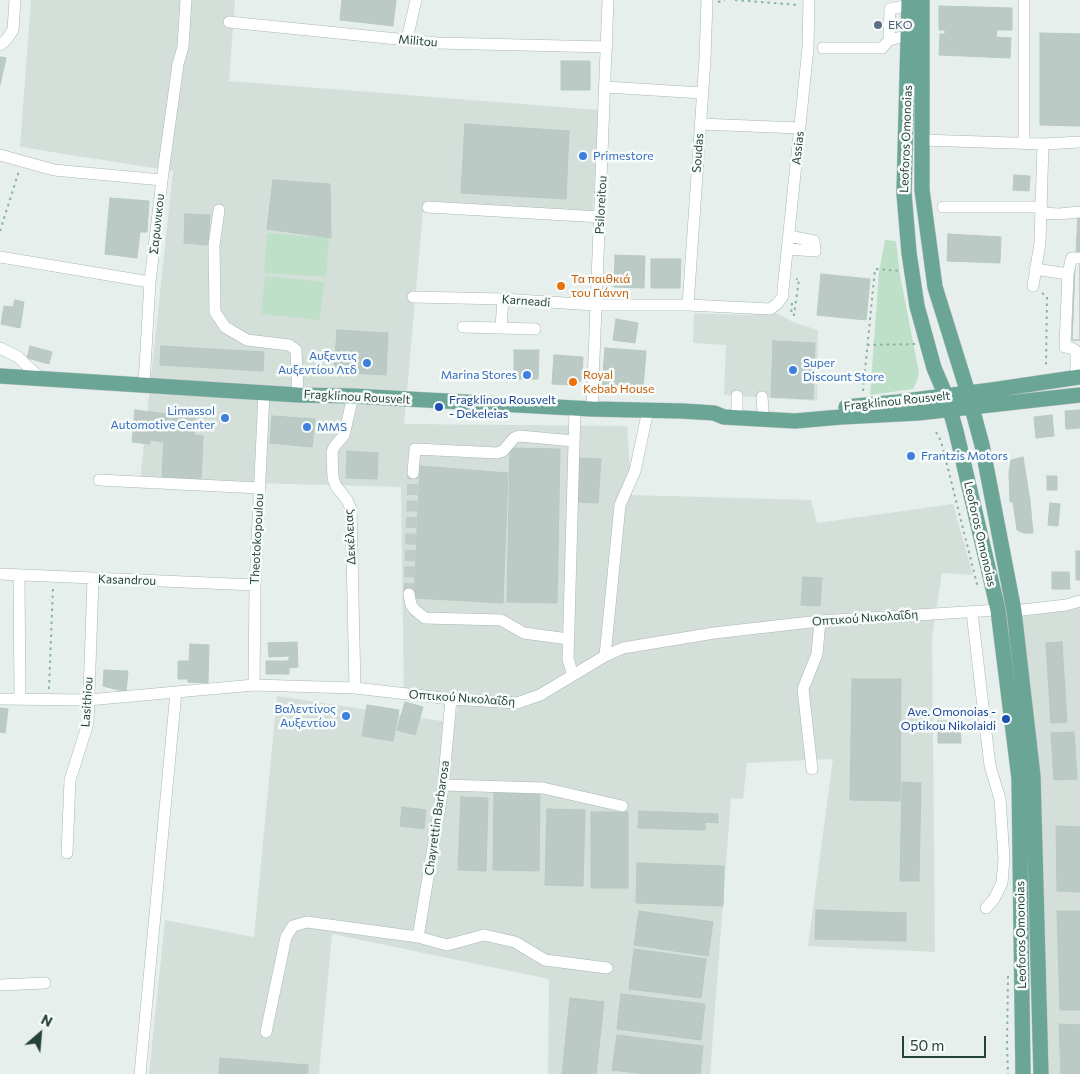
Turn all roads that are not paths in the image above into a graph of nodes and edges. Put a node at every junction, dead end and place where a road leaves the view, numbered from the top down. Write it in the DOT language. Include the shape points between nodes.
graph roads {
  1 [pos="15,0"];
  2 [pos="186,0"];
  3 [pos="416,0"];
  4 [pos="608,0"];
  5 [pos="707,0"];
  6 [pos="1024,0"];
  7 [pos="914,2"];
  8 [pos="809,3"];
  9 [pos="229,22"];
  10 [pos="909,35"];
  11 [pos="407,39"];
  12 [pos="889,40"];
  13 [pos="0,45"];
  14 [pos="607,47"];
  15 [pos="823,48"];
  16 [pos="605,87"];
  17 [pos="702,93"];
  18 [pos="700,124"];
  19 [pos="800,128"];
  20 [pos="922,140"];
  21 [pos="1080,142"];
  22 [pos="1024,143"];
  23 [pos="1043,144"];
  24 [pos="0,155"];
  25 [pos="162,180"];
  26 [pos="428,207"];
  27 [pos="943,207"];
  28 [pos="219,210"];
  29 [pos="1042,210"];
  30 [pos="1080,212"];
  31 [pos="601,217"];
  32 [pos="789,236"];
  33 [pos="787,249"];
  34 [pos="0,256"];
  35 [pos="1080,258"];
  36 [pos="1035,269"];
  37 [pos="1068,274"];
  38 [pos="150,282"];
  39 [pos="1033,286"];
  40 [pos="788,293"];
  41 [pos="413,297"];
  42 [pos="503,299"];
  43 [pos="595,305"];
  44 [pos="688,305"];
  45 [pos="463,327"];
  46 [pos="501,328"];
  47 [pos="535,329"];
  48 [pos="0,348"];
  49 [pos="0,376"];
  50 [pos="1078,377"];
  51 [pos="41,379"];
  52 [pos="144,384"];
  53 [pos="264,393"];
  54 [pos="298,395"];
  55 [pos="1080,395"];
  56 [pos="353,396"];
  57 [pos="970,400"];
  58 [pos="948,403"];
  59 [pos="575,408"];
  60 [pos="592,409"];
  61 [pos="648,410"];
  62 [pos="714,413"];
  63 [pos="574,441"];
  64 [pos="413,473"];
  65 [pos="99,480"];
  66 [pos="259,488"];
  67 [pos="0,574"];
  68 [pos="19,576"];
  69 [pos="93,579"];
  70 [pos="255,584"];
  71 [pos="409,594"];
  72 [pos="1080,601"];
  73 [pos="998,610"];
  74 [pos="1014,611"];
  75 [pos="972,612"];
  76 [pos="820,621"];
  77 [pos="568,640"];
  78 [pos="606,656"];
  79 [pos="574,675"];
  80 [pos="254,685"];
  81 [pos="354,688"];
  82 [pos="176,692"];
  83 [pos="0,699"];
  84 [pos="20,699"];
  85 [pos="451,699"];
  86 [pos="88,700"];
  87 [pos="812,769"];
  88 [pos="443,785"];
  89 [pos="622,806"];
  90 [pos="67,853"];
  91 [pos="986,908"];
  92 [pos="418,938"];
  93 [pos="607,968"];
  94 [pos="45,983"];
  95 [pos="0,985"];
  96 [pos="266,1032"];
  97 [pos="140,1074"];
  98 [pos="1023,1074"];
  99 [pos="1041,1074"];
  1 -- 13 [label="street" via="13,30"];
  2 -- 25 [label="street, Σαρωνικου" via="184,47 178,64"];
  3 -- 11 [label="street"];
  4 -- 14 [label="street, Psiloreitou"];
  5 -- 17 [label="street, Soudas"];
  6 -- 22 [label="street"];
  7 -- 10 [label="main road, Leoforos Omonoias"];
  7 -- 12 [label="street" via="890,9"];
  7 -- 20 [label="main road, Leoforos Omonoias"];
  8 -- 19 [label="street, Assias"];
  9 -- 11 [label="street, Militou"];
  10 -- 12 [label="street"];
  10 -- 58 [label="main road, Leoforos Omonoias" via="904,193 909,253 916,306"];
  11 -- 14 [label="street, Militou" via="437,43"];
  12 -- 15 [label="street" via="882,48"];
  14 -- 16 [label="street, Psiloreitou"];
  16 -- 17 [label="street"];
  16 -- 31 [label="street, Psiloreitou"];
  17 -- 18 [label="street, Soudas"];
  18 -- 19 [label="street"];
  18 -- 44 [label="street, Soudas"];
  19 -- 32 [label="street, Assias"];
  20 -- 22 [label="street"];
  20 -- 57 [label="main road, Leoforos Omonoias" via="922,190 934,287"];
  21 -- 23 [label="street"];
  22 -- 23 [label="street"];
  23 -- 29 [label="street"];
  24 -- 25 [label="street" via="54,170"];
  25 -- 38 [label="street, Σαρωνικου"];
  26 -- 31 [label="street"];
  27 -- 29 [label="street"];
  28 -- 54 [label="street" via="214,245 215,312 225,327 247,340 289,345 296,350"];
  29 -- 30 [label="street" via="1059,214"];
  29 -- 36 [label="street"];
  31 -- 43 [label="street, Psiloreitou"];
  32 -- 33 [label="street, Assias"];
  32 -- 33 [label="street" via="815,246"];
  33 -- 40 [label="street, Assias"];
  34 -- 38 [label="street"];
  35 -- 37 [label="street" via="1072,258"];
  36 -- 37 [label="street"];
  36 -- 39 [label="street"];
  37 -- 50 [label="street" via="1065,347 1076,351"];
  38 -- 52 [label="street, Σαρωνικου"];
  40 -- 44 [label="street, Karneadi" via="770,309 743,311"];
  41 -- 42 [label="street, Karneadi"];
  42 -- 43 [label="street, Karneadi"];
  42 -- 46 [label="street"];
  43 -- 44 [label="street, Karneadi"];
  43 -- 60 [label="street, Psiloreitou"];
  45 -- 46 [label="street"];
  46 -- 47 [label="street"];
  48 -- 51 [label="street" via="18,357"];
  49 -- 51 [label="main road, Fragklinou Rousvelt"];
  50 -- 57 [label="main road, Fragklinou Rousvelt"];
  51 -- 52 [label="main road, Fragklinou Rousvelt"];
  52 -- 53 [label="main road, Fragklinou Rousvelt"];
  53 -- 54 [label="main road, Fragklinou Rousvelt"];
  53 -- 66 [label="street, Theotokopoulou"];
  54 -- 56 [label="main road, Fragklinou Rousvelt"];
  55 -- 57 [label="main road, Fragklinou Rousvelt"];
  56 -- 59 [label="main road, Fragklinou Rousvelt"];
  56 -- 81 [label="street, Δεκέλειας" via="344,435 332,452 333,478 351,509"];
  57 -- 58 [label="main road, Fragklinou Rousvelt"];
  57 -- 74 [label="main road, Leoforos Omonoias" via="982,445"];
  58 -- 62 [label="main road, Fragklinou Rousvelt" via="796,421 724,417"];
  58 -- 62 [label="main road, Fragklinou Rousvelt" via="898,402 794,411 737,402"];
  58 -- 73 [label="main road, Leoforos Omonoias"];
  59 -- 60 [label="main road, Fragklinou Rousvelt"];
  59 -- 63 [label="street"];
  60 -- 61 [label="main road, Fragklinou Rousvelt"];
  61 -- 62 [label="main road, Fragklinou Rousvelt"];
  61 -- 78 [label="street" via="635,471 620,506"];
  63 -- 64 [label="street" via="519,436 497,453 415,449"];
  63 -- 77 [label="street"];
  65 -- 66 [label="street"];
  66 -- 70 [label="street, Theotokopoulou"];
  67 -- 68 [label="street, Kasandrou"];
  68 -- 69 [label="street, Kasandrou"];
  68 -- 84 [label="street"];
  69 -- 70 [label="street, Kasandrou"];
  69 -- 86 [label="street, Lasithiou"];
  70 -- 80 [label="street, Theotokopoulou"];
  71 -- 77 [label="street" via="411,605 425,618 501,620 524,633"];
  72 -- 74 [label="street"];
  73 -- 75 [label="street, Οπτικού Νικολαΐδη"];
  73 -- 98 [label="main road, Leoforos Omonoias" via="1019,778"];
  74 -- 99 [label="main road, Leoforos Omonoias" via="1033,776"];
  75 -- 76 [label="street, Οπτικού Νικολαΐδη"];
  75 -- 91 [label="street" via="990,766 1000,799 1004,858 1002,884"];
  76 -- 78 [label="street, Οπτικού Νικολαΐδη" via="714,633 623,648"];
  76 -- 87 [label="street" via="817,654 803,689"];
  77 -- 79 [label="street" via="568,659"];
  78 -- 79 [label="street, Οπτικού Νικολαΐδη"];
  79 -- 85 [label="street, Οπτικού Νικολαΐδη" via="540,695 517,703"];
  80 -- 81 [label="street, Οπτικού Νικολαΐδη"];
  80 -- 82 [label="street, Οπτικού Νικολαΐδη"];
  81 -- 85 [label="street, Οπτικού Νικολαΐδη"];
  82 -- 86 [label="street, Οπτικού Νικολαΐδη"];
  82 -- 97 [label="street"];
  83 -- 84 [label="street, Οπτικού Νικολαΐδη"];
  84 -- 86 [label="street, Οπτικού Νικολαΐδη"];
  85 -- 88 [label="street, Chayrettin Barbarosa"];
  86 -- 90 [label="street, Lasithiou" via="88,723 70,780"];
  88 -- 89 [label="street" via="543,788"];
  88 -- 92 [label="street, Chayrettin Barbarosa"];
  92 -- 93 [label="street" via="448,945 484,935 516,942 545,960"];
  92 -- 96 [label="street" via="307,922 293,926 286,937"];
  94 -- 95 [label="street"];
}
